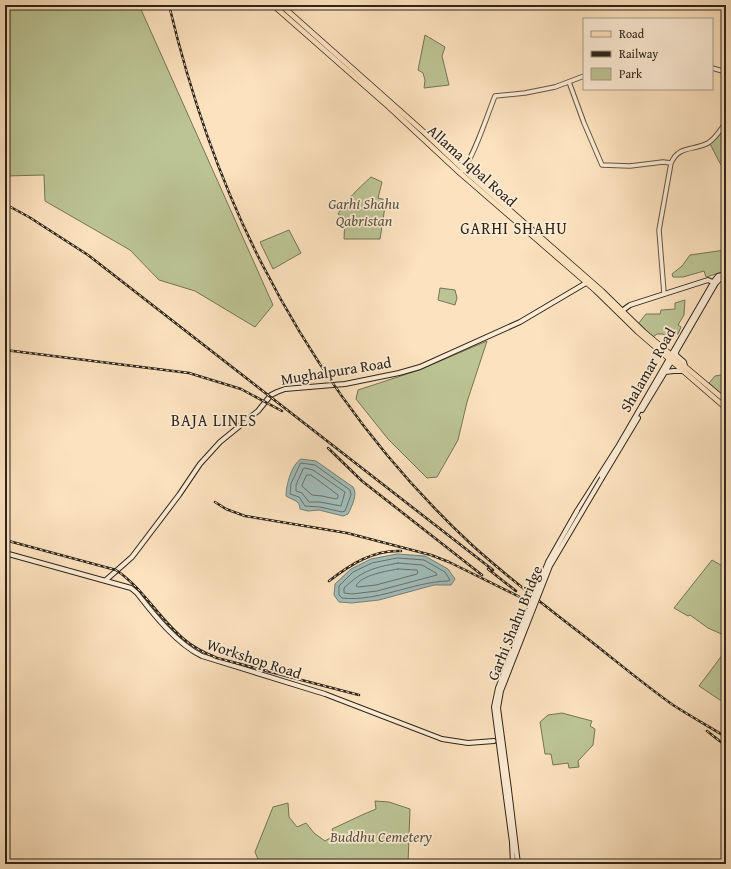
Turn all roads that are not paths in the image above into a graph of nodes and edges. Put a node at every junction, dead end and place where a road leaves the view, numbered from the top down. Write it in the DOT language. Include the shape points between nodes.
graph roads {
  1 [pos="273,5"];
  2 [pos="281,5"];
  3 [pos="297,23"];
  4 [pos="713,68"];
  5 [pos="726,72"];
  6 [pos="583,76"];
  7 [pos="570,82"];
  8 [pos="726,122"];
  9 [pos="671,163"];
  10 [pos="462,172"];
  11 [pos="542,241"];
  12 [pos="726,275"];
  13 [pos="715,282"];
  14 [pos="586,283"];
  15 [pos="664,293"];
  16 [pos="621,311"];
  17 [pos="664,354"];
  18 [pos="672,358"];
  19 [pos="664,367"];
  20 [pos="684,369"];
  21 [pos="665,372"];
  22 [pos="709,389"];
  23 [pos="726,401"];
  24 [pos="726,408"];
  25 [pos="600,477"];
  26 [pos="5,553"];
  27 [pos="106,580"];
  28 [pos="494,741"];
  29 [pos="507,790"];
  30 [pos="513,864"];
  31 [pos="518,864"];
  1 -- 3 [label="main road, Allama Iqbal Road"];
  2 -- 3 [label="main road, Allama Iqbal Road"];
  3 -- 10 [label="main road, Allama Iqbal Road" via="426,134"];
  4 -- 5 [label="street"];
  6 -- 7 [label="street"];
  7 -- 9 [label="street" via="602,165"];
  7 -- 10 [label="street" via="531,92 495,96 470,159"];
  8 -- 9 [label="street" via="712,140 682,150"];
  9 -- 15 [label="street" via="659,230"];
  10 -- 11 [label="main road, Allama Iqbal Road"];
  11 -- 14 [label="main road, Allama Iqbal Road"];
  11 -- 16 [label="main road, Allama Iqbal Road"];
  12 -- 13 [label="main road"];
  12 -- 13 [label="main road, Shalamar Road" via="718,276"];
  13 -- 15 [label="main road" via="706,281"];
  13 -- 18 [label="main road, Shalamar Road"];
  13 -- 20 [label="main road" via="676,352 684,362"];
  14 -- 16 [label="main road, Allama Iqbal Road"];
  14 -- 27 [label="main road, Mughalpura Road" via="520,322 420,367 352,382 285,390 271,395 258,411 209,454 132,557"];
  15 -- 16 [label="main road" via="630,304"];
  16 -- 17 [label="main road, Allama Iqbal Road" via="638,332"];
  16 -- 18 [label="main road, Allama Iqbal Road"];
  17 -- 18 [label="main road, Allama Iqbal Road"];
  17 -- 19 [label="main road"];
  18 -- 19 [label="main road, Shalamar Road"];
  18 -- 20 [label="main road, Allama Iqbal Road"];
  18 -- 21 [label="main road, Shalamar Road"];
  19 -- 25 [label="main road, Shalamar Road"];
  20 -- 21 [label="main road"];
  20 -- 22 [label="main road, Allama Iqbal Road"];
  21 -- 25 [label="main road, Shalamar Road"];
  22 -- 23 [label="main road, Allama Iqbal Road"];
  22 -- 24 [label="main road, Allama Iqbal Road"];
  25 -- 29 [label="main road, Garhi Shahu Bridge, bridge" via="550,566 501,691 498,708"];
  25 -- 29 [label="main road, Garhi Shahu Bridge, bridge" via="548,562 498,688 494,707"];
  26 -- 27 [label="main road, Workshop Road"];
  27 -- 28 [label="main road, Workshop Road" via="134,589 186,646 202,656 325,694 442,738 468,743"];
  29 -- 30 [label="main road"];
  29 -- 31 [label="main road"];
}
